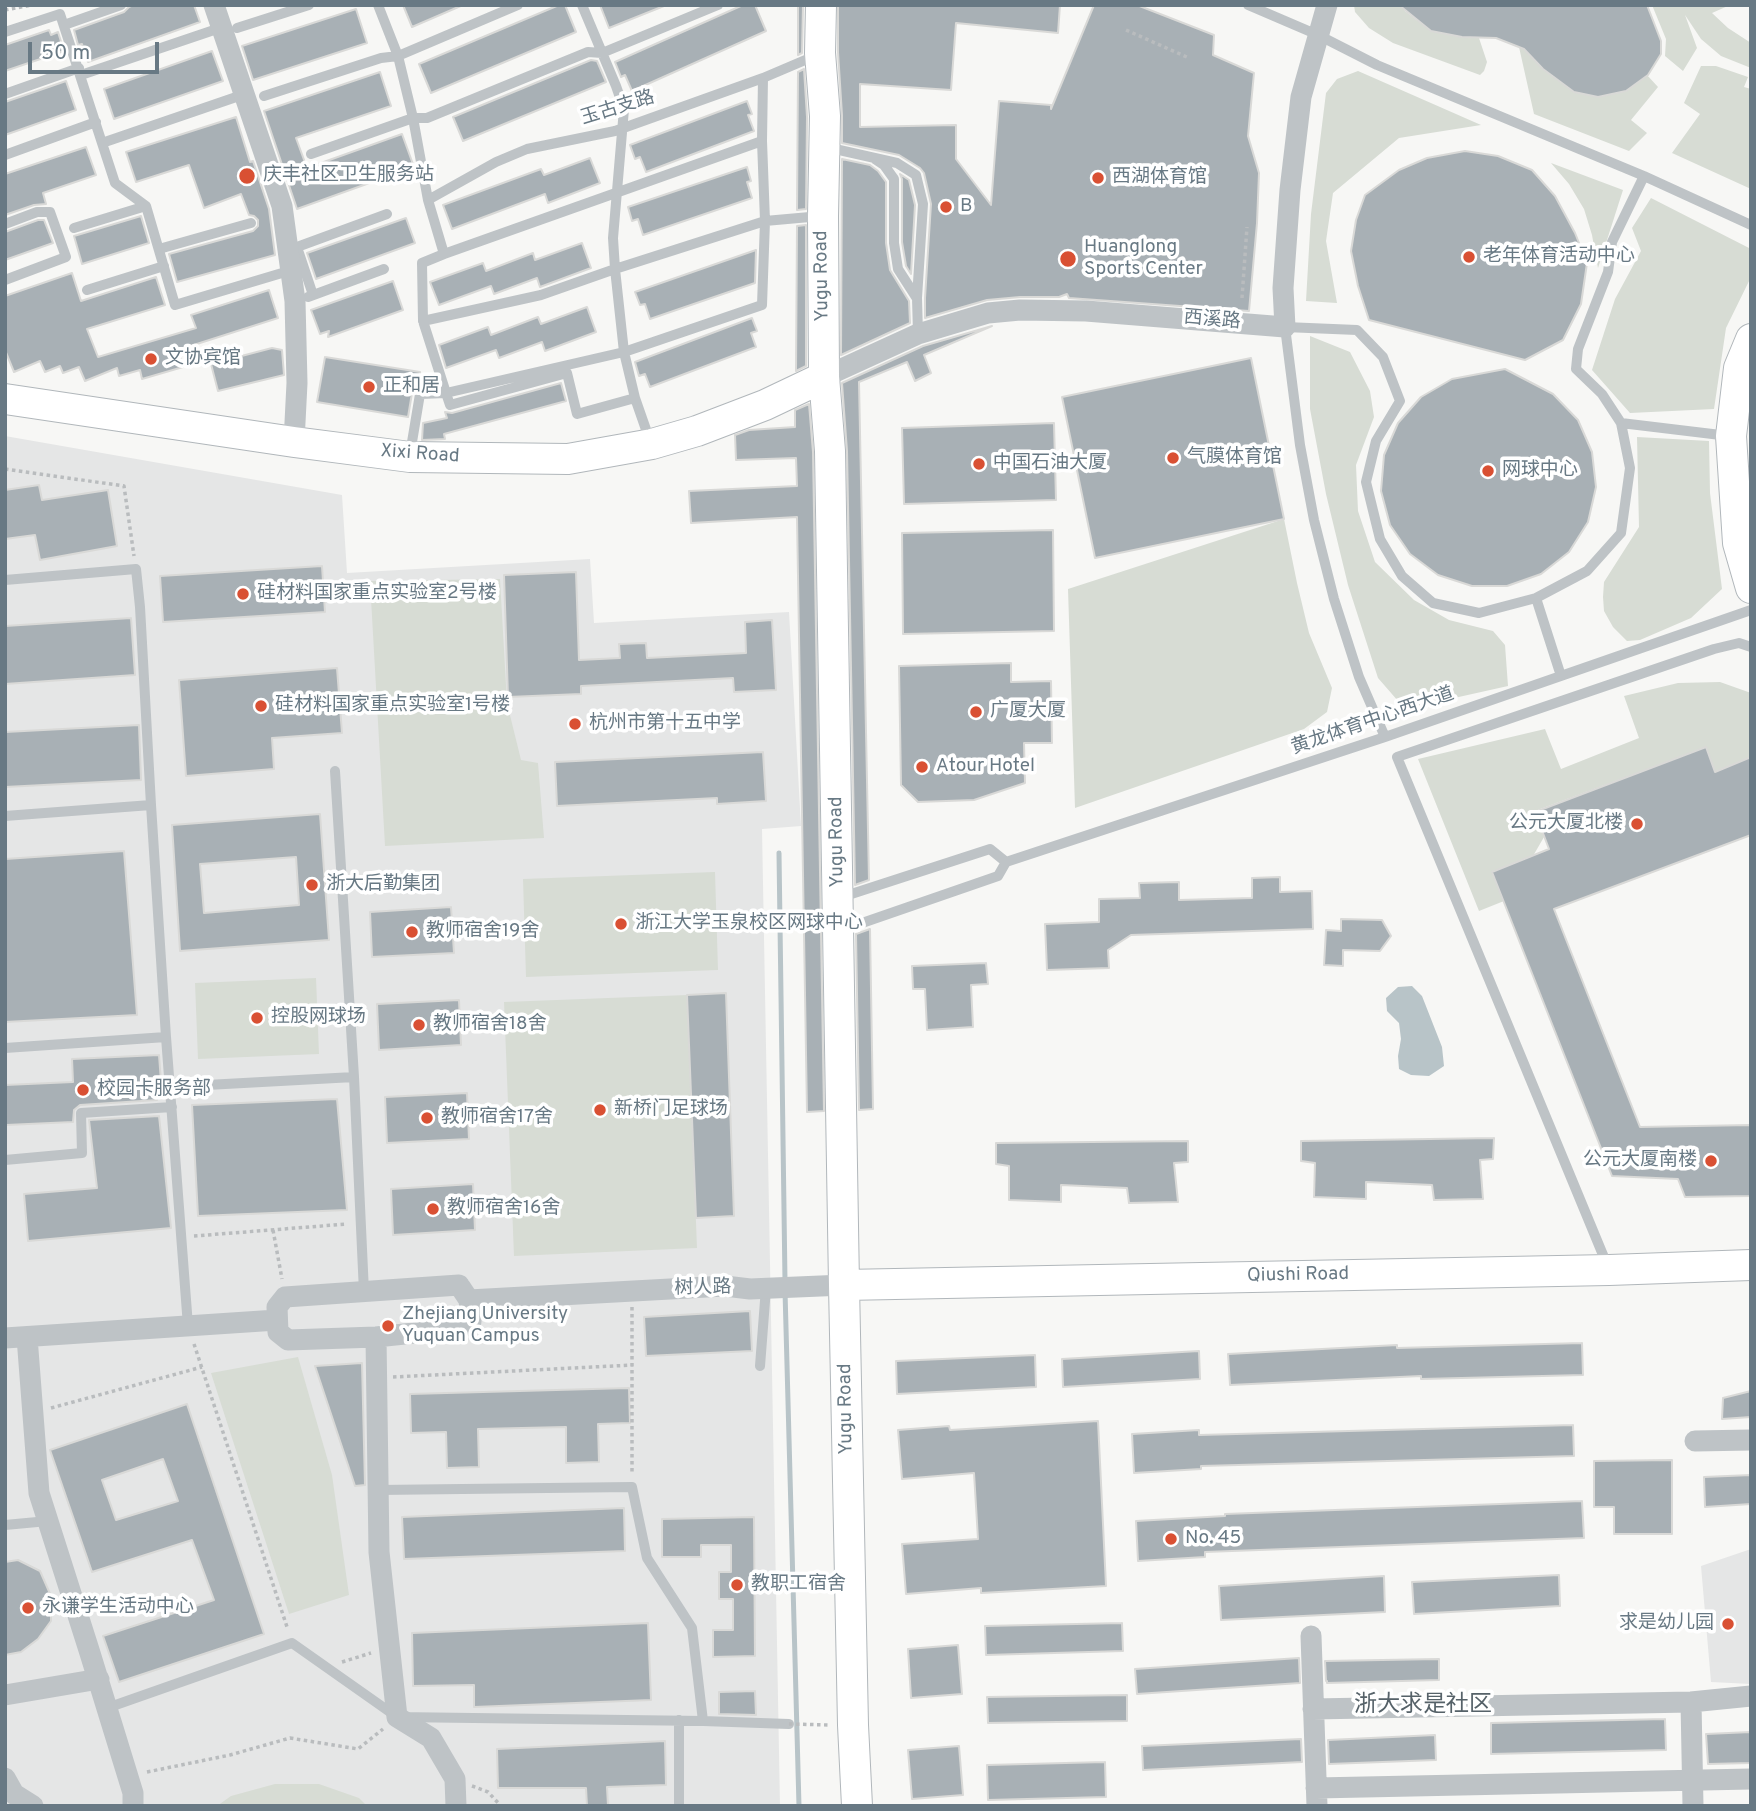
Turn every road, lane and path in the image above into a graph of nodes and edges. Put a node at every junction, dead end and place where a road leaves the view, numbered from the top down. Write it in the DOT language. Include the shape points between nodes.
graph roads {
  1 [pos="32,5"];
  2 [pos="121,5"];
  3 [pos="214,5"];
  4 [pos="309,5"];
  5 [pos="378,5"];
  6 [pos="518,5"];
  7 [pos="582,5"];
  8 [pos="718,5"];
  9 [pos="821,5"];
  10 [pos="1248,5"];
  11 [pos="1327,5"];
  12 [pos="5,10"];
  13 [pos="64,25"];
  14 [pos="229,28"];
  15 [pos="1126,30"];
  16 [pos="5,32"];
  17 [pos="1318,35"];
  18 [pos="602,53"];
  19 [pos="820,53"];
  20 [pos="398,56"];
  21 [pos="1189,58"];
  22 [pos="80,71"];
  23 [pos="763,78"];
  24 [pos="5,94"];
  25 [pos="254,95"];
  26 [pos="413,118"];
  27 [pos="96,122"];
  28 [pos="624,128"];
  29 [pos="762,141"];
  30 [pos="103,143"];
  31 [pos="824,146"];
  32 [pos="311,154"];
  33 [pos="5,155"];
  34 [pos="869,156"];
  35 [pos="1644,176"];
  36 [pos="618,193"];
  37 [pos="428,200"];
  38 [pos="146,205"];
  39 [pos="387,214"];
  40 [pos="823,216"];
  41 [pos="765,221"];
  42 [pos="251,223"];
  43 [pos="5,224"];
  44 [pos="1751,225"];
  45 [pos="1247,227"];
  46 [pos="74,228"];
  47 [pos="159,249"];
  48 [pos="444,254"];
  49 [pos="164,266"];
  50 [pos="384,269"];
  51 [pos="615,269"];
  52 [pos="292,270"];
  53 [pos="5,280"];
  54 [pos="87,290"];
  55 [pos="304,298"];
  56 [pos="917,298"];
  57 [pos="1242,298"];
  58 [pos="423,321"];
  59 [pos="1285,327"];
  60 [pos="918,334"];
  61 [pos="1751,339"];
  62 [pos="624,352"];
  63 [pos="824,377"];
  64 [pos="446,393"];
  65 [pos="635,398"];
  66 [pos="5,399"];
  67 [pos="1621,423"];
  68 [pos="1731,436"];
  69 [pos="294,442"];
  70 [pos="652,444"];
  71 [pos="410,457"];
  72 [pos="5,469"];
  73 [pos="136,569"];
  74 [pos="5,580"];
  75 [pos="1751,588"];
  76 [pos="1536,598"];
  77 [pos="1751,610"];
  78 [pos="1751,647"];
  79 [pos="1561,676"];
  80 [pos="1385,737"];
  81 [pos="335,771"];
  82 [pos="150,805"];
  83 [pos="5,816"];
  84 [pos="1006,862"];
  85 [pos="839,898"];
  86 [pos="839,931"];
  87 [pos="166,1037"];
  88 [pos="5,1048"];
  89 [pos="354,1077"];
  90 [pos="170,1087"];
  91 [pos="172,1107"];
  92 [pos="5,1160"];
  93 [pos="361,1223"];
  94 [pos="274,1230"];
  95 [pos="181,1237"];
  96 [pos="1751,1265"];
  97 [pos="1609,1270"];
  98 [pos="831,1285"];
  99 [pos="763,1288"];
  100 [pos="364,1292"];
  101 [pos="285,1297"];
  102 [pos="632,1301"];
  103 [pos="470,1305"];
  104 [pos="277,1320"];
  105 [pos="188,1326"];
  106 [pos="16,1337"];
  107 [pos="376,1337"];
  108 [pos="633,1365"];
  109 [pos="760,1366"];
  110 [pos="202,1367"];
  111 [pos="377,1378"];
  112 [pos="32,1413"];
  113 [pos="1751,1440"];
  114 [pos="1695,1441"];
  115 [pos="632,1487"];
  116 [pos="378,1490"];
  117 [pos="48,1521"];
  118 [pos="5,1525"];
  119 [pos="1311,1636"];
  120 [pos="292,1643"];
  121 [pos="368,1653"];
  122 [pos="326,1667"];
  123 [pos="99,1679"];
  124 [pos="5,1695"];
  125 [pos="1751,1696"];
  126 [pos="1691,1702"];
  127 [pos="107,1708"];
  128 [pos="1313,1709"];
  129 [pos="397,1717"];
  130 [pos="679,1720"];
  131 [pos="703,1720"];
  132 [pos="789,1724"];
  133 [pos="829,1725"];
  134 [pos="128,1776"];
  135 [pos="5,1778"];
  136 [pos="455,1779"];
  137 [pos="1751,1779"];
  138 [pos="1692,1781"];
  139 [pos="1316,1797"];
  140 [pos="33,1806"];
  141 [pos="133,1806"];
  142 [pos="456,1806"];
  143 [pos="501,1806"];
  144 [pos="679,1806"];
  145 [pos="857,1806"];
  146 [pos="1693,1806"];
  1 -- 12 [label="path"];
  2 -- 13 [label="lane"];
  3 -- 14 [label="street"];
  4 -- 14 [label="lane"];
  5 -- 20 [label="lane"];
  6 -- 20 [label="lane"];
  7 -- 18 [label="lane"];
  8 -- 18 [label="lane"];
  9 -- 19 [label="main road, Yugu Road"];
  10 -- 17 [label="lane"];
  11 -- 17 [label="street"];
  13 -- 16 [label="lane" via="60,14"];
  13 -- 22 [label="lane"];
  14 -- 22 [label="lane"];
  14 -- 25 [label="street"];
  15 -- 21 [label="path"];
  17 -- 35 [label="lane" via="1377,65"];
  17 -- 59 [label="street" via="1301,97 1290,190"];
  18 -- 26 [label="lane" via="588,52 427,118"];
  18 -- 28 [label="lane" via="624,110"];
  19 -- 23 [label="lane, 玉古支路"];
  19 -- 31 [label="main road, Yugu Road"];
  20 -- 25 [label="lane"];
  20 -- 26 [label="lane"];
  22 -- 24 [label="lane"];
  22 -- 27 [label="lane"];
  23 -- 28 [label="lane, 玉古支路"];
  23 -- 29 [label="lane"];
  25 -- 30 [label="lane"];
  25 -- 52 [label="street" via="282,206"];
  26 -- 32 [label="lane"];
  26 -- 37 [label="lane"];
  27 -- 30 [label="lane"];
  27 -- 33 [label="lane"];
  28 -- 36 [label="lane"];
  28 -- 37 [label="lane, 玉古支路" via="527,149"];
  29 -- 36 [label="lane"];
  29 -- 41 [label="lane"];
  30 -- 38 [label="lane" via="116,183"];
  31 -- 34 [label="lane"];
  31 -- 40 [label="main road, Yugu Road"];
  34 -- 56 [label="lane" via="884,165 894,179 898,269"];
  34 -- 56 [label="lane" via="897,163 916,175 920,184 923,204"];
  35 -- 44 [label="lane"];
  35 -- 67 [label="lane" via="1612,242 1608,272 1577,349 1576,369 1602,394"];
  36 -- 48 [label="lane"];
  36 -- 51 [label="lane"];
  37 -- 48 [label="lane"];
  38 -- 46 [label="lane"];
  38 -- 47 [label="lane"];
  39 -- 55 [label="lane" via="297,247"];
  40 -- 41 [label="lane"];
  40 -- 63 [label="main road, Yugu Road"];
  41 -- 51 [label="lane"];
  41 -- 62 [label="lane" via="762,304"];
  42 -- 47 [label="lane"];
  43 -- 53 [label="lane" via="50,212 66,257"];
  45 -- 57 [label="path"];
  47 -- 49 [label="lane"];
  48 -- 58 [label="lane" via="422,262"];
  49 -- 52 [label="lane" via="176,305"];
  49 -- 54 [label="lane"];
  50 -- 55 [label="lane"];
  51 -- 58 [label="lane" via="541,295"];
  51 -- 62 [label="lane"];
  52 -- 55 [label="street"];
  55 -- 69 [label="street"];
  56 -- 60 [label="lane"];
  58 -- 64 [label="lane"];
  59 -- 60 [label="street, 西溪路" via="1086,310 1020,310 988,313"];
  59 -- 76 [label="lane" via="1357,330 1383,357 1399,401 1376,441 1366,482 1380,539 1402,576 1433,603 1479,612"];
  59 -- 80 [label="lane" via="1314,520 1359,677"];
  60 -- 63 [label="street, 西溪路"];
  61 -- 68 [label="main road" via="1740,368"];
  62 -- 64 [label="lane"];
  62 -- 65 [label="lane"];
  63 -- 70 [label="main road, Xixi Road" via="765,405"];
  63 -- 85 [label="main road, Yugu Road" via="830,451"];
  64 -- 65 [label="lane" via="450,405 567,373 578,414"];
  64 -- 71 [label="lane" via="420,394"];
  65 -- 70 [label="lane"];
  66 -- 69 [label="main road, Xixi Road"];
  67 -- 68 [label="lane"];
  67 -- 76 [label="lane" via="1630,468 1621,533 1587,571"];
  68 -- 75 [label="main road" via="1738,543"];
  69 -- 71 [label="main road, Xixi Road"];
  70 -- 71 [label="main road, Xixi Road" via="568,459"];
  72 -- 73 [label="path" via="124,486"];
  73 -- 74 [label="lane"];
  73 -- 82 [label="lane"];
  76 -- 79 [label="lane"];
  77 -- 79 [label="lane, 黄龙体育中心西大道"];
  78 -- 97 [label="lane" via="1739,643 1714,649 1397,757"];
  79 -- 80 [label="lane, 黄龙体育中心西大道"];
  80 -- 84 [label="lane, 黄龙体育中心西大道"];
  81 -- 89 [label="lane"];
  82 -- 83 [label="lane"];
  82 -- 87 [label="lane"];
  84 -- 85 [label="lane" via="989,849"];
  84 -- 86 [label="lane, 黄龙体育中心西大道" via="998,876"];
  85 -- 86 [label="main road, Yugu Road"];
  86 -- 98 [label="main road, Yugu Road"];
  87 -- 88 [label="lane"];
  87 -- 90 [label="lane"];
  89 -- 90 [label="lane"];
  89 -- 93 [label="lane"];
  90 -- 91 [label="lane"];
  91 -- 92 [label="lane" via="82,1113 82,1153"];
  91 -- 95 [label="lane"];
  93 -- 94 [label="path"];
  93 -- 100 [label="lane"];
  94 -- 95 [label="path"];
  94 -- 101 [label="path"];
  95 -- 105 [label="lane"];
  96 -- 97 [label="main road, Qiushi Road"];
  97 -- 98 [label="main road, Qiushi Road"];
  98 -- 99 [label="street"];
  98 -- 145 [label="main road, Yugu Road"];
  99 -- 102 [label="street, 树人路"];
  99 -- 103 [label="street, 树人路" via="725,1286"];
  99 -- 109 [label="lane"];
  100 -- 101 [label="street"];
  100 -- 103 [label="street" via="459,1285"];
  101 -- 104 [label="street" via="277,1307"];
  102 -- 103 [label="street, 树人路"];
  102 -- 108 [label="path"];
  103 -- 107 [label="street" via="471,1321 462,1328"];
  104 -- 105 [label="street"];
  104 -- 107 [label="street" via="278,1332 288,1340"];
  105 -- 106 [label="street"];
  105 -- 110 [label="path"];
  106 -- 112 [label="street"];
  107 -- 111 [label="street"];
  108 -- 111 [label="path"];
  108 -- 115 [label="path"];
  110 -- 112 [label="path"];
  110 -- 120 [label="path"];
  111 -- 116 [label="street"];
  112 -- 117 [label="street" via="39,1493"];
  113 -- 114 [label="street"];
  115 -- 116 [label="lane"];
  115 -- 131 [label="lane" via="647,1558 692,1628"];
  116 -- 129 [label="street" via="379,1552"];
  117 -- 118 [label="lane"];
  117 -- 123 [label="street"];
  119 -- 128 [label="street"];
  120 -- 122 [label="lane"];
  120 -- 127 [label="lane"];
  121 -- 122 [label="path"];
  122 -- 129 [label="lane"];
  123 -- 124 [label="street"];
  123 -- 127 [label="street"];
  125 -- 126 [label="street"];
  126 -- 128 [label="street"];
  126 -- 138 [label="street"];
  127 -- 134 [label="street"];
  128 -- 139 [label="street"];
  129 -- 130 [label="lane"];
  129 -- 134 [label="path" via="359,1748 290,1738"];
  129 -- 136 [label="street" via="431,1738"];
  130 -- 131 [label="lane"];
  130 -- 144 [label="lane"];
  131 -- 132 [label="lane"];
  132 -- 133 [label="path, bridge"];
  134 -- 141 [label="street"];
  135 -- 140 [label="street" via="14,1794"];
  136 -- 142 [label="street"];
  136 -- 143 [label="path" via="488,1792"];
  137 -- 138 [label="street"];
  138 -- 139 [label="street"];
  138 -- 146 [label="street"];
}
